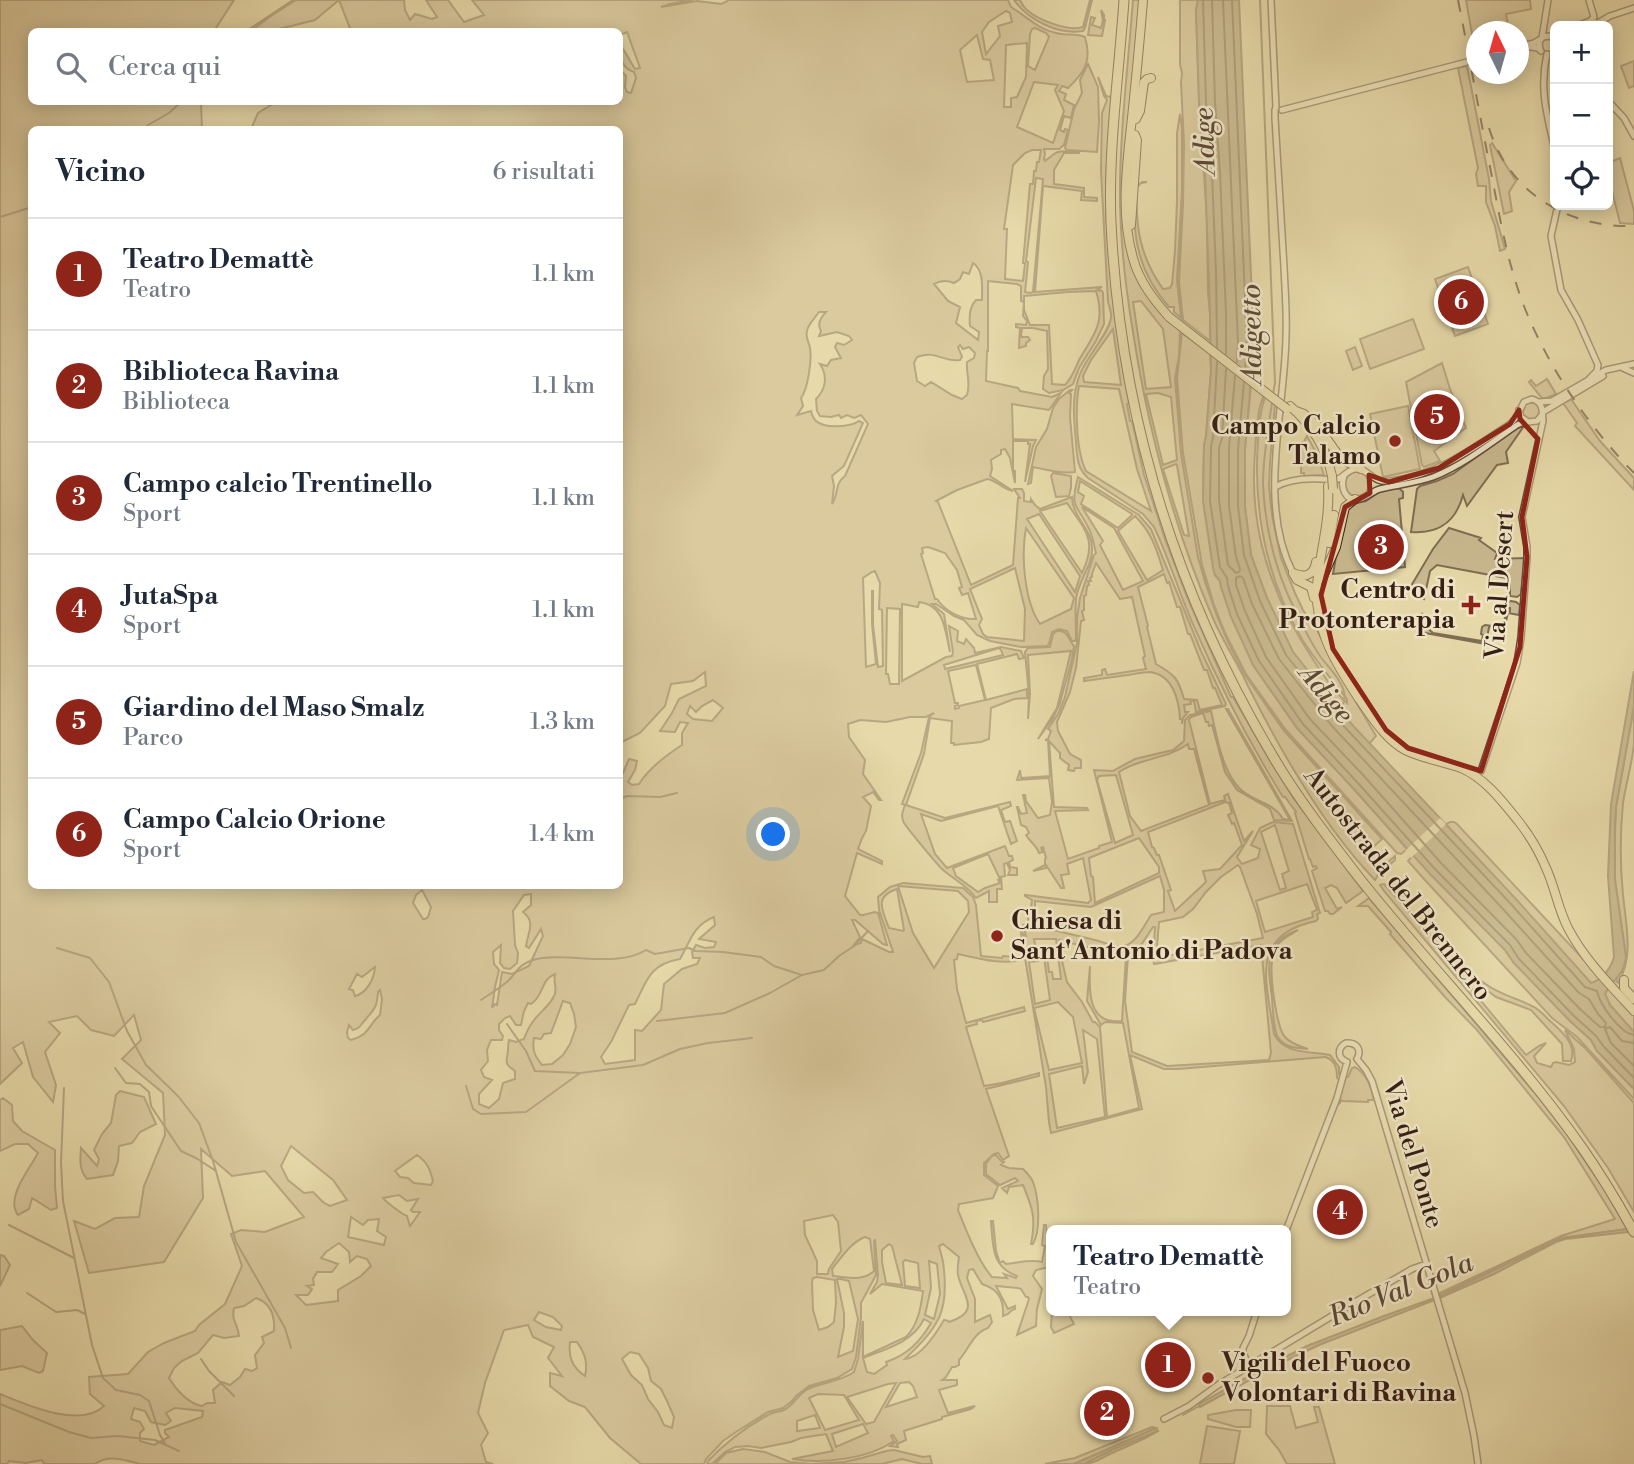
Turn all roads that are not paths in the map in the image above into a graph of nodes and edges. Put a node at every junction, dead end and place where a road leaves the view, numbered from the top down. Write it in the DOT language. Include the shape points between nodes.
graph roads {
  1 [pos="1124,0"];
  2 [pos="1130,0"];
  3 [pos="1145,0"];
  4 [pos="1271,0"];
  5 [pos="1548,0"];
  6 [pos="1589,0"];
  7 [pos="1634,8"];
  8 [pos="1593,12"];
  9 [pos="1610,16"];
  10 [pos="1590,21"];
  11 [pos="1601,21"];
  12 [pos="1550,36"];
  13 [pos="1541,38"];
  14 [pos="1529,43"];
  15 [pos="1529,47"];
  16 [pos="1540,48"];
  17 [pos="1550,52"];
  18 [pos="1547,54"];
  19 [pos="1466,62"];
  20 [pos="1151,78"];
  21 [pos="1613,106"];
  22 [pos="1279,110"];
  23 [pos="1136,119"];
  24 [pos="1634,136"];
  25 [pos="1554,147"];
  26 [pos="1557,210"];
  27 [pos="1170,316"];
  28 [pos="1634,364"];
  29 [pos="1617,368"];
  30 [pos="1634,373"];
  31 [pos="1589,379"];
  32 [pos="1539,402"];
  33 [pos="1291,409"];
  34 [pos="1519,410"];
  35 [pos="1543,413"];
  36 [pos="1527,422"];
  37 [pos="1538,439"];
  38 [pos="1365,472"];
  39 [pos="1275,475"];
  40 [pos="1344,476"];
  41 [pos="1290,480"];
  42 [pos="1332,483"];
  43 [pos="1275,487"];
  44 [pos="1370,493"];
  45 [pos="1355,499"];
  46 [pos="1325,537"];
  47 [pos="1293,573"];
  48 [pos="1322,579"];
  49 [pos="1320,622"];
  50 [pos="1384,731"];
  51 [pos="1477,772"];
  52 [pos="1361,876"];
  53 [pos="1588,957"];
  54 [pos="1624,980"];
  55 [pos="1614,986"];
  56 [pos="1634,999"];
  57 [pos="1634,1005"];
  58 [pos="1634,1011"];
  59 [pos="1357,1059"];
  60 [pos="1347,1062"];
  61 [pos="1288,1225"];
  62 [pos="1632,1225"];
  63 [pos="1426,1264"];
  64 [pos="1255,1316"];
  65 [pos="1249,1366"];
  66 [pos="1164,1419"];
  67 [pos="1478,1464"];
  1 -- 52 [label="highway, Autostrada del Brennero" via="1112,158 1112,224 1132,394 1153,479 1191,595 1249,715 1318,824"];
  2 -- 52 [label="highway, Autostrada del Brennero" via="1117,161 1117,226 1128,335 1149,446 1174,533 1223,654 1286,767"];
  3 -- 23 [label="highway"];
  3 -- 27 [label="highway" via="1126,181 1126,224 1140,277"];
  4 -- 22 [label="street"];
  5 -- 13 [label="street"];
  6 -- 8 [label="street"];
  7 -- 9 [label="street"];
  8 -- 9 [label="street"];
  8 -- 10 [label="street"];
  9 -- 11 [label="street"];
  12 -- 13 [label="street"];
  13 -- 14 [label="street"];
  13 -- 16 [label="street"];
  15 -- 16 [label="street"];
  16 -- 18 [label="street"];
  17 -- 18 [label="street"];
  18 -- 25 [label="street" via="1543,96"];
  19 -- 22 [label="street"];
  20 -- 23 [label="highway" via="1144,82"];
  21 -- 24 [label="street"];
  22 -- 39 [label="street" via="1286,335"];
  23 -- 27 [label="highway" via="1131,225 1147,280"];
  26 -- 31 [label="street" via="1551,236 1561,290 1598,368"];
  27 -- 33 [label="highway, bridge"];
  28 -- 29 [label="street"];
  29 -- 30 [label="street"];
  29 -- 31 [label="street"];
  29 -- 35 [label="street"];
  31 -- 32 [label="street" via="1552,401"];
  32 -- 34 [label="street" via="1527,400"];
  32 -- 35 [label="street"];
  33 -- 38 [label="highway" via="1317,425 1341,459"];
  33 -- 42 [label="highway" via="1320,453"];
  34 -- 36 [label="street"];
  34 -- 38 [label="street" via="1510,424 1455,461 1423,475 1389,482"];
  35 -- 36 [label="street" via="1537,421"];
  35 -- 37 [label="street, Via al Desert"];
  36 -- 37 [label="street"];
  36 -- 44 [label="street" via="1440,474"];
  37 -- 51 [label="street, Via al Desert" via="1522,517 1527,557 1520,648"];
  38 -- 40 [label="street" via="1353,470"];
  38 -- 44 [label="street" via="1372,483"];
  39 -- 41 [label="street"];
  39 -- 43 [label="street"];
  40 -- 42 [label="street"];
  40 -- 42 [label="street" via="1342,483"];
  41 -- 42 [label="street"];
  41 -- 43 [label="street"];
  42 -- 45 [label="street"];
  42 -- 46 [label="highway"];
  42 -- 48 [label="highway" via="1333,528"];
  43 -- 47 [label="street" via="1279,529"];
  44 -- 45 [label="street"];
  45 -- 48 [label="highway" via="1345,507 1336,547"];
  46 -- 47 [label="highway" via="1311,573"];
  46 -- 49 [label="highway" via="1317,579"];
  47 -- 49 [label="highway" via="1311,587"];
  48 -- 50 [label="highway" via="1330,643"];
  49 -- 50 [label="highway" via="1333,659"];
  50 -- 51 [label="highway" via="1408,748"];
  50 -- 53 [label="highway" via="1407,751 1463,769 1504,804 1539,853 1567,928"];
  51 -- 53 [label="highway" via="1535,842"];
  52 -- 62 [label="highway, Autostrada del Brennero" via="1563,1114 1606,1174"];
  53 -- 55 [label="highway"];
  54 -- 56 [label="highway" via="1624,988"];
  55 -- 57 [label="highway"];
  55 -- 58 [label="highway"];
  59 -- 60 [label="street"];
  59 -- 60 [label="street" via="1358,1047 1346,1043 1339,1054"];
  59 -- 63 [label="street, Via del Ponte" via="1372,1081"];
  60 -- 61 [label="street"];
  63 -- 65 [label="street"];
  63 -- 67 [label="street, Via del Ponte" via="1465,1393"];
  64 -- 65 [label="street" via="1242,1348"];
  65 -- 66 [label="street"];
}
